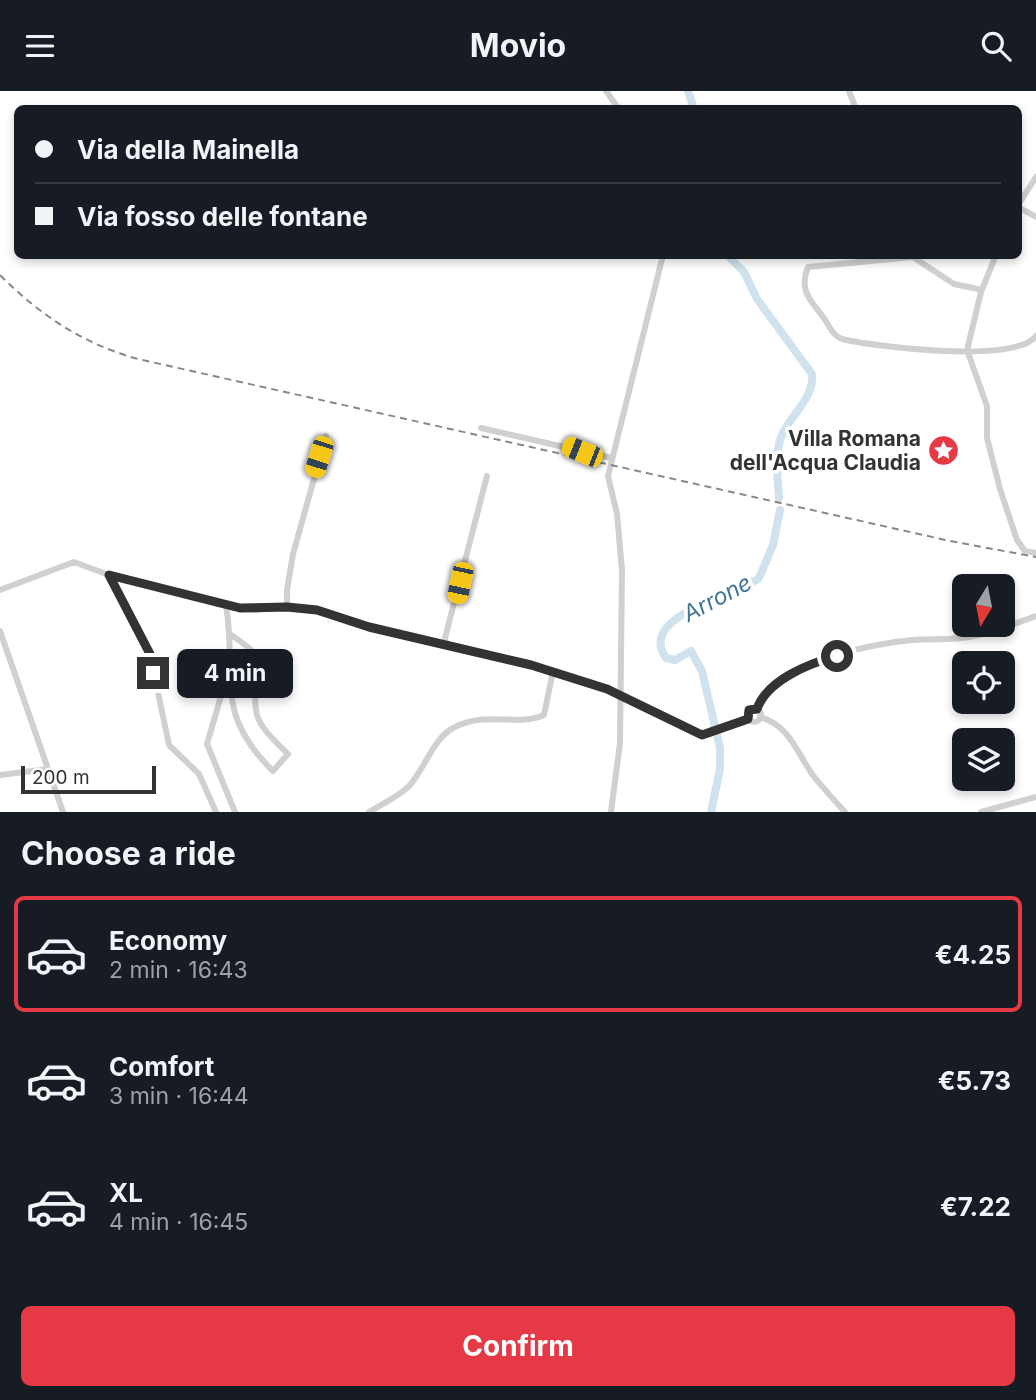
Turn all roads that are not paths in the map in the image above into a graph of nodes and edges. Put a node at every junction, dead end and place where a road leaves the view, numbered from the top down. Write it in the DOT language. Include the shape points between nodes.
graph roads {
  1 [pos="1036,177"];
  2 [pos="1022,200"];
  3 [pos="662,259"];
  4 [pos="889,259"];
  5 [pos="920,259"];
  6 [pos="994,259"];
  7 [pos="981,292"];
  8 [pos="1036,336"];
  9 [pos="967,350"];
  10 [pos="481,428"];
  11 [pos="326,436"];
  12 [pos="612,458"];
  13 [pos="487,476"];
  14 [pos="1036,553"];
  15 [pos="109,575"];
  16 [pos="0,590"];
  17 [pos="226,605"];
  18 [pos="287,607"];
  19 [pos="1036,616"];
  20 [pos="0,631"];
  21 [pos="231,635"];
  22 [pos="446,644"];
  23 [pos="553,671"];
  24 [pos="228,674"];
  25 [pos="621,696"];
  26 [pos="759,713"];
  27 [pos="748,719"];
  28 [pos="48,769"];
  29 [pos="0,775"];
  30 [pos="1036,797"];
  31 [pos="63,812"];
  32 [pos="216,812"];
  33 [pos="235,812"];
  34 [pos="369,812"];
  35 [pos="611,812"];
  36 [pos="845,812"];
  37 [pos="983,812"];
  1 -- 2 [label="street"];
  3 -- 12 [label="street"];
  4 -- 9 [label="street" via="808,267 804,280 807,296 837,337 927,351"];
  5 -- 7 [label="street" via="954,284"];
  6 -- 7 [label="street"];
  7 -- 9 [label="street"];
  8 -- 9 [label="street" via="1018,348"];
  9 -- 14 [label="street" via="987,406 992,462 1017,540 1025,551"];
  10 -- 12 [label="street"];
  11 -- 18 [label="street" via="293,554"];
  12 -- 25 [label="street" via="608,478 622,557"];
  13 -- 22 [label="street"];
  15 -- 16 [label="street" via="71,562"];
  15 -- 17 [label="street"];
  15 -- 32 [label="street" via="150,654 169,745 199,774"];
  17 -- 18 [label="street" via="254,610"];
  17 -- 21 [label="street"];
  18 -- 22 [label="street" via="317,610"];
  19 -- 26 [label="street" via="974,636 901,641 815,662 766,694"];
  20 -- 28 [label="street"];
  21 -- 24 [label="street"];
  21 -- 24 [label="street" via="257,652 262,668 256,711 261,726 288,754 273,771 254,753 234,717"];
  22 -- 23 [label="street"];
  23 -- 25 [label="street"];
  23 -- 34 [label="street" via="544,715 483,718 453,728 410,785"];
  24 -- 33 [label="street" via="207,744"];
  25 -- 27 [label="street" via="690,731 712,733"];
  25 -- 35 [label="street"];
  26 -- 27 [label="street" via="756,721"];
  26 -- 27 [label="street" via="749,710"];
  26 -- 36 [label="street" via="790,737 810,771"];
  28 -- 29 [label="street"];
  28 -- 31 [label="street"];
  30 -- 37 [label="street"];
}
